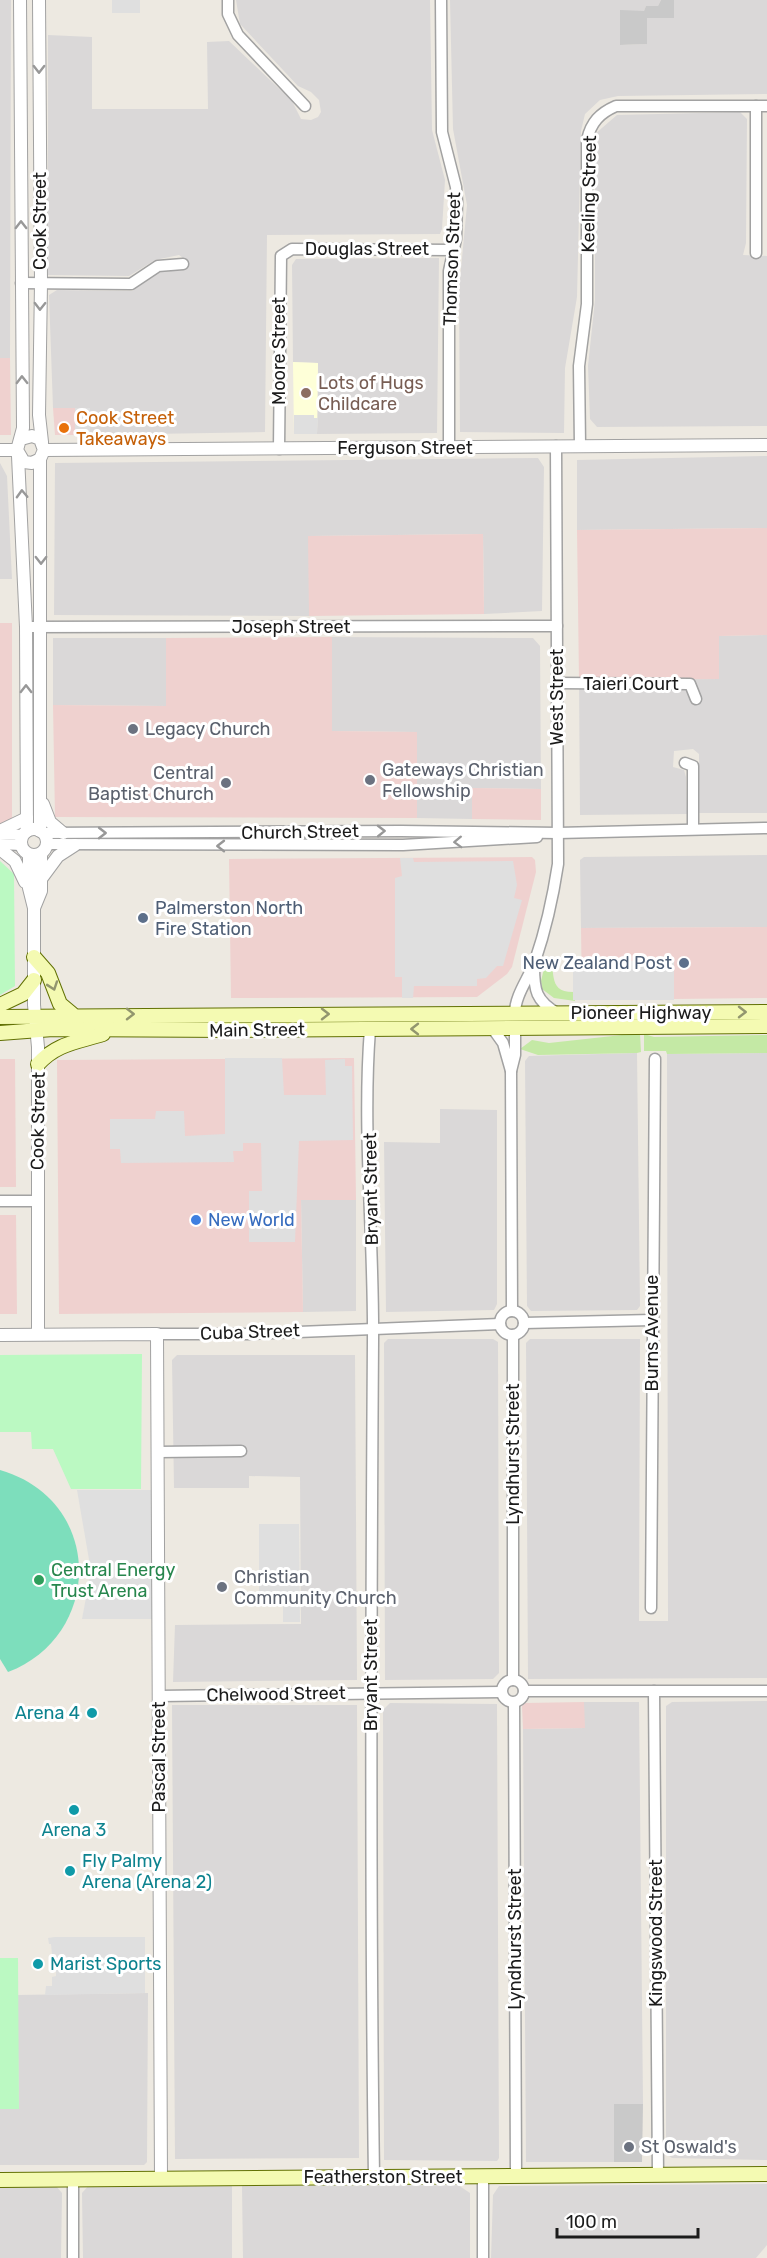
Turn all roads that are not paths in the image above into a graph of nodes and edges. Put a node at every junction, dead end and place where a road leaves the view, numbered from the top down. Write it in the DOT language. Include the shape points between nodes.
graph roads {
  1 [pos="20,0"];
  2 [pos="39,0"];
  3 [pos="228,0"];
  4 [pos="441,0"];
  5 [pos="305,106"];
  6 [pos="762,106"];
  7 [pos="453,250"];
  8 [pos="756,253"];
  9 [pos="283,254"];
  10 [pos="183,264"];
  11 [pos="41,283"];
  12 [pos="21,284"];
  13 [pos="767,445"];
  14 [pos="556,446"];
  15 [pos="580,446"];
  16 [pos="449,447"];
  17 [pos="19,448"];
  18 [pos="279,449"];
  19 [pos="0,450"];
  20 [pos="42,450"];
  21 [pos="556,626"];
  22 [pos="26,627"];
  23 [pos="41,627"];
  24 [pos="557,683"];
  25 [pos="696,699"];
  26 [pos="41,717"];
  27 [pos="26,718"];
  28 [pos="685,763"];
  29 [pos="27,768"];
  30 [pos="41,768"];
  31 [pos="40,794"];
  32 [pos="767,828"];
  33 [pos="693,829"];
  34 [pos="0,832"];
  35 [pos="63,833"];
  36 [pos="558,833"];
  37 [pos="33,838"];
  38 [pos="75,845"];
  39 [pos="0,846"];
  40 [pos="41,879"];
  41 [pos="28,888"];
  42 [pos="34,908"];
  43 [pos="34,957"];
  44 [pos="534,963"];
  45 [pos="34,980"];
  46 [pos="0,1005"];
  47 [pos="669,1012"];
  48 [pos="767,1012"];
  49 [pos="515,1013"];
  50 [pos="559,1013"];
  51 [pos="72,1014"];
  52 [pos="424,1014"];
  53 [pos="35,1016"];
  54 [pos="0,1017"];
  55 [pos="767,1026"];
  56 [pos="670,1027"];
  57 [pos="600,1028"];
  58 [pos="370,1029"];
  59 [pos="493,1029"];
  60 [pos="515,1029"];
  61 [pos="37,1031"];
  62 [pos="114,1031"];
  63 [pos="0,1033"];
  64 [pos="655,1059"];
  65 [pos="38,1064"];
  66 [pos="511,1071"];
  67 [pos="0,1201"];
  68 [pos="37,1201"];
  69 [pos="513,1311"];
  70 [pos="652,1320"];
  71 [pos="524,1323"];
  72 [pos="500,1324"];
  73 [pos="374,1327"];
  74 [pos="38,1334"];
  75 [pos="157,1334"];
  76 [pos="0,1335"];
  77 [pos="513,1335"];
  78 [pos="241,1451"];
  79 [pos="158,1452"];
  80 [pos="651,1608"];
  81 [pos="513,1680"];
  82 [pos="524,1691"];
  83 [pos="654,1691"];
  84 [pos="767,1691"];
  85 [pos="501,1692"];
  86 [pos="370,1693"];
  87 [pos="159,1696"];
  88 [pos="514,1703"];
  89 [pos="767,2174"];
  90 [pos="658,2175"];
  91 [pos="374,2176"];
  92 [pos="483,2176"];
  93 [pos="516,2176"];
  94 [pos="73,2179"];
  95 [pos="161,2179"];
  96 [pos="0,2180"];
  97 [pos="73,2258"];
  98 [pos="483,2258"];
  12 -- 1 [label="street, Cook Street, one-way"];
  2 -- 11 [label="street, Cook Street, one-way"];
  3 -- 5 [label="street" via="228,14 238,35"];
  4 -- 7 [label="street, Thomson Street" via="442,132 457,202"];
  6 -- 8 [label="street"];
  6 -- 15 [label="street, Keeling Street" via="616,106 592,123 587,140 588,304 579,366"];
  7 -- 9 [label="street, Douglas Street" via="291,249"];
  7 -- 16 [label="street, Thomson Street" via="448,271"];
  9 -- 18 [label="street, Moore Street" via="279,264"];
  10 -- 11 [label="street" via="158,266 131,284"];
  11 -- 12 [label="street"];
  11 -- 20 [label="street, Cook Street, one-way"];
  17 -- 12 [label="street, Cook Street, one-way"];
  13 -- 15 [label="street, Ferguson Street"];
  14 -- 15 [label="street, Ferguson Street"];
  14 -- 16 [label="street, Ferguson Street"];
  14 -- 21 [label="street, West Street"];
  16 -- 18 [label="street, Ferguson Street"];
  17 -- 19 [label="street"];
  17 -- 20 [label="street" via="32,436"];
  17 -- 20 [label="street" via="28,463"];
  22 -- 17 [label="street, Cook Street, one-way"];
  18 -- 20 [label="street, Ferguson Street"];
  20 -- 23 [label="street, Cook Street, one-way"];
  21 -- 23 [label="street, Joseph Street"];
  21 -- 24 [label="street, West Street"];
  22 -- 23 [label="street, Joseph Street"];
  27 -- 22 [label="street, Cook Street, one-way"];
  23 -- 26 [label="street, Cook Street"];
  24 -- 25 [label="street, Taieri Court" via="690,684"];
  24 -- 36 [label="street, West Street"];
  26 -- 27 [label="street"];
  26 -- 30 [label="street, Cook Street"];
  27 -- 29 [label="street, Cook Street"];
  28 -- 33 [label="street" via="693,766"];
  29 -- 30 [label="street"];
  29 -- 37 [label="street, Cook Street"];
  30 -- 31 [label="street, Cook Street"];
  31 -- 35 [label="street" via="50,822"];
  31 -- 37 [label="street, Cook Street"];
  32 -- 33 [label="street, Church Street"];
  33 -- 36 [label="street, Church Street"];
  34 -- 37 [label="street"];
  35 -- 36 [label="street, Church Street, one-way"];
  35 -- 37 [label="street, Church Street"];
  36 -- 38 [label="street, Church Street, one-way" via="525,840 403,845"];
  36 -- 44 [label="street, West Street" via="553,897"];
  37 -- 38 [label="street, Church Street"];
  37 -- 39 [label="street, Church Street"];
  37 -- 40 [label="street, Cook Street"];
  37 -- 41 [label="street, Cook Street"];
  38 -- 40 [label="street" via="58,856"];
  39 -- 41 [label="street" via="15,861"];
  40 -- 42 [label="street, Cook Street"];
  41 -- 42 [label="street, Cook Street"];
  42 -- 43 [label="street, Cook Street"];
  43 -- 45 [label="street, Cook Street"];
  43 -- 51 [label="main road, one-way" via="48,973 60,1005"];
  44 -- 49 [label="street, West Street"];
  44 -- 50 [label="street" via="536,995"];
  45 -- 46 [label="main road" via="23,994"];
  45 -- 53 [label="street, Cook Street"];
  47 -- 48 [label="main road, Pioneer Highway, one-way"];
  47 -- 50 [label="main road, Pioneer Highway"];
  47 -- 56 [label="main road"];
  49 -- 50 [label="main road, Pioneer Highway"];
  49 -- 52 [label="main road, Main Street"];
  49 -- 57 [label="main road" via="530,1021 581,1023"];
  51 -- 52 [label="main road, Main Street, one-way"];
  51 -- 53 [label="main road, Main Street"];
  52 -- 60 [label="main road" via="447,1019 503,1020"];
  53 -- 54 [label="main road, Main Street"];
  53 -- 61 [label="street, Cook Street"];
  55 -- 56 [label="main road, Pioneer Highway"];
  56 -- 57 [label="main road, Pioneer Highway"];
  57 -- 60 [label="main road, Pioneer Highway"];
  59 -- 58 [label="main road, Main Street, one-way"];
  58 -- 62 [label="main road, Main Street"];
  58 -- 73 [label="street, Bryant Street"];
  59 -- 60 [label="main road, Main Street"];
  59 -- 66 [label="street" via="503,1043"];
  60 -- 66 [label="street"];
  61 -- 62 [label="main road, Main Street"];
  61 -- 63 [label="main road, Main Street"];
  61 -- 65 [label="street, Cook Street"];
  62 -- 65 [label="main road" via="63,1044"];
  64 -- 70 [label="street, Burns Avenue"];
  65 -- 68 [label="street, Cook Street"];
  66 -- 69 [label="street"];
  67 -- 68 [label="street"];
  68 -- 74 [label="street, Cook Street"];
  69 -- 71 [label="street"];
  69 -- 72 [label="street" via="506,1313"];
  70 -- 71 [label="street"];
  70 -- 80 [label="street, Burns Avenue"];
  71 -- 77 [label="street"];
  72 -- 73 [label="street, Cuba Street"];
  72 -- 77 [label="street" via="504,1332"];
  73 -- 75 [label="street, Cuba Street"];
  73 -- 86 [label="street, Bryant Street"];
  74 -- 75 [label="street, Cuba Street"];
  74 -- 76 [label="street, Cuba Street"];
  75 -- 79 [label="street, Pascal Street"];
  77 -- 81 [label="street, Lyndhurst Street"];
  78 -- 79 [label="street"];
  79 -- 87 [label="street, Pascal Street"];
  81 -- 82 [label="street"];
  81 -- 85 [label="street" via="507,1681"];
  82 -- 83 [label="street"];
  82 -- 88 [label="street"];
  83 -- 84 [label="street"];
  83 -- 90 [label="street, Kingswood Street"];
  85 -- 86 [label="street, Chelwood Street"];
  85 -- 88 [label="street" via="503,1698"];
  86 -- 87 [label="street, Chelwood Street"];
  86 -- 91 [label="street, Bryant Street"];
  87 -- 95 [label="street, Pascal Street"];
  88 -- 93 [label="street, Lyndhurst Street"];
  89 -- 90 [label="main road, Featherston Street"];
  90 -- 93 [label="main road, Featherston Street"];
  91 -- 92 [label="main road, Featherston Street"];
  91 -- 95 [label="main road, Featherston Street"];
  92 -- 93 [label="main road, Featherston Street"];
  92 -- 98 [label="street"];
  94 -- 95 [label="main road, Featherston Street"];
  94 -- 96 [label="main road, Featherston Street"];
  94 -- 97 [label="street"];
}
